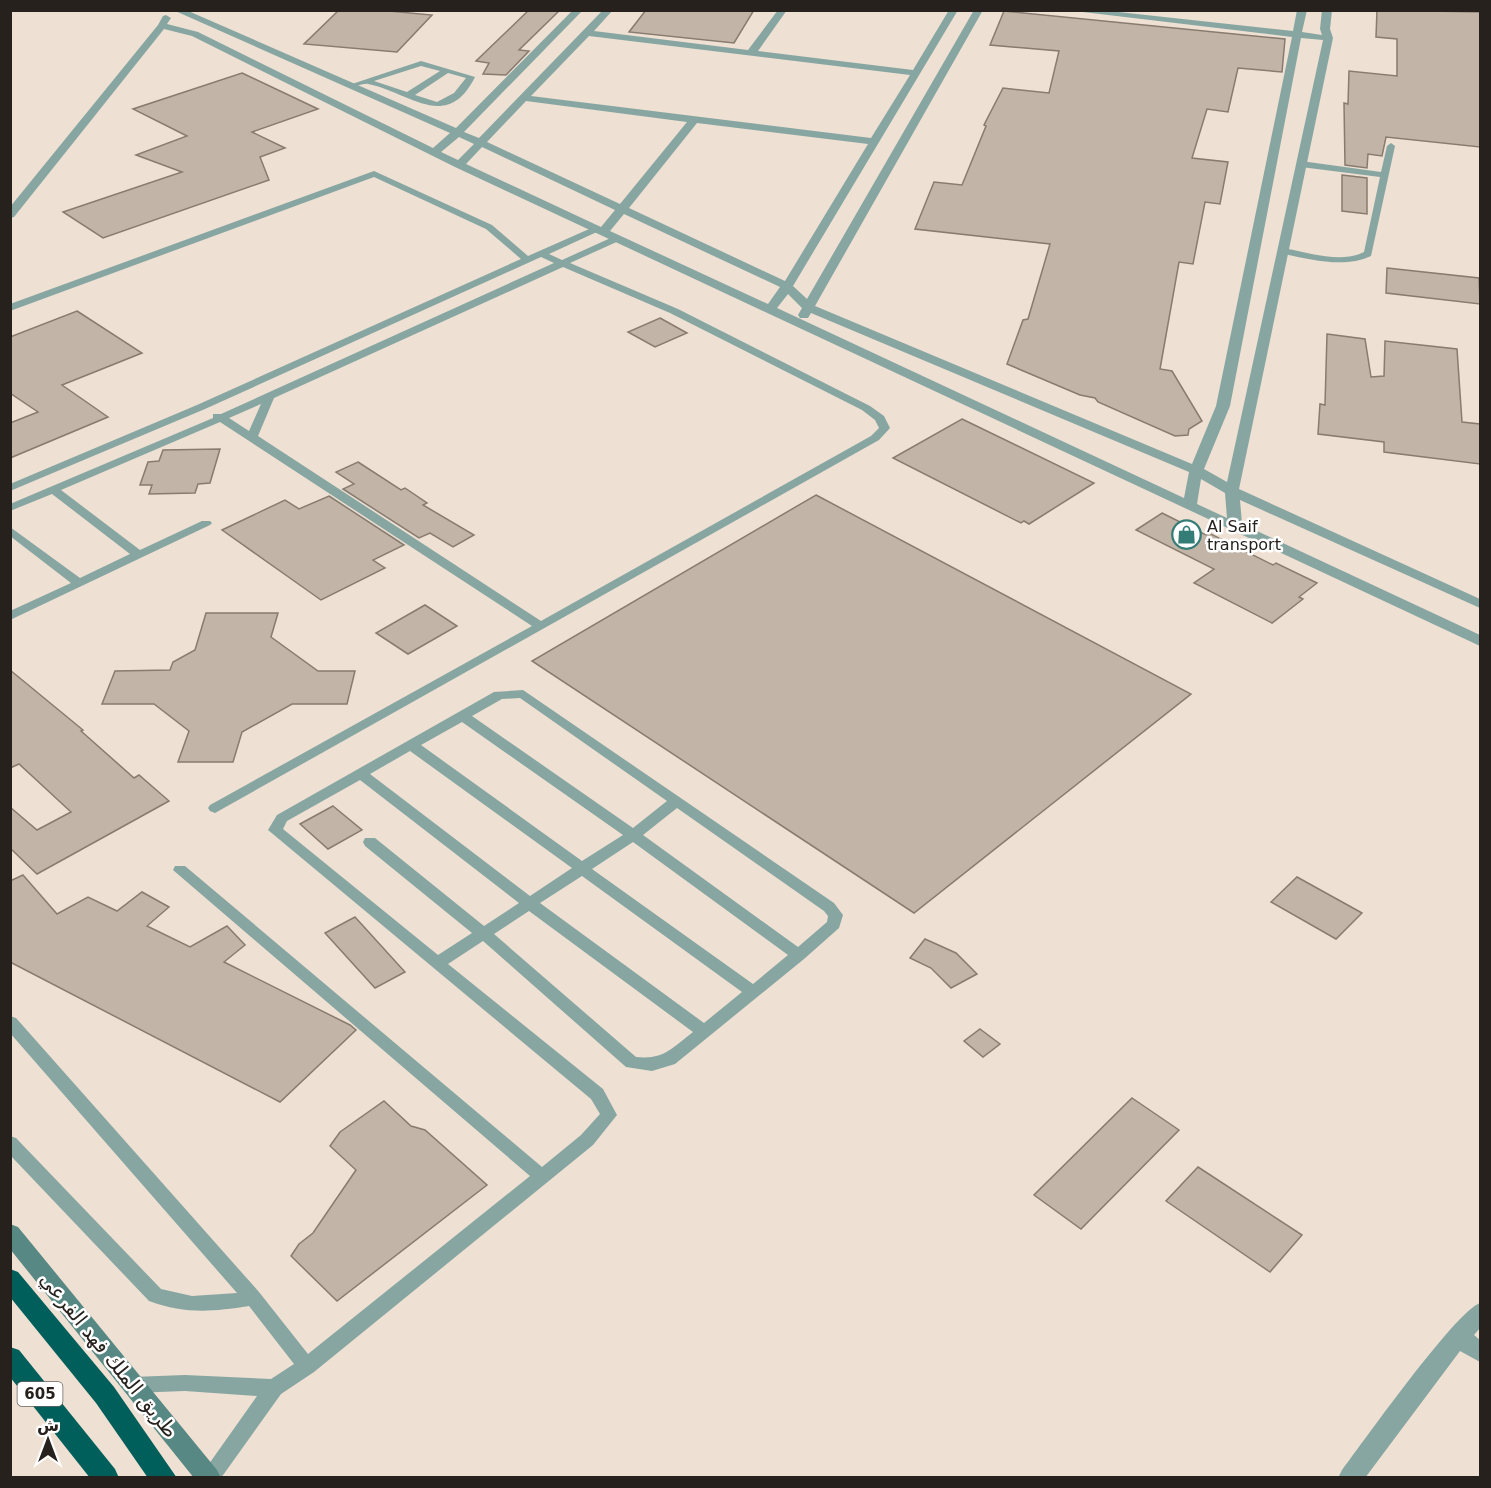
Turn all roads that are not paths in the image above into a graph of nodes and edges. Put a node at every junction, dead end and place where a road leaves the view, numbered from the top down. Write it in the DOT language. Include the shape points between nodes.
graph roads {
  1 [pos="170,10"];
  2 [pos="177,10"];
  3 [pos="783,10"];
  4 [pos="954,10"];
  5 [pos="979,10"];
  6 [pos="1070,10"];
  7 [pos="1154,10"];
  8 [pos="1302,10"];
  9 [pos="1327,10"];
  10 [pos="576,13"];
  11 [pos="606,14"];
  12 [pos="162,26"];
  13 [pos="1298,30"];
  14 [pos="587,33"];
  15 [pos="1326,33"];
  16 [pos="752,53"];
  17 [pos="447,69"];
  18 [pos="916,73"];
  19 [pos="369,82"];
  20 [pos="350,86"];
  21 [pos="406,96"];
  22 [pos="523,98"];
  23 [pos="694,119"];
  24 [pos="457,133"];
  25 [pos="478,142"];
  26 [pos="875,142"];
  27 [pos="1391,146"];
  28 [pos="434,153"];
  29 [pos="1301,164"];
  30 [pos="459,165"];
  31 [pos="1385,175"];
  32 [pos="621,209"];
  33 [pos="10,215"];
  34 [pos="599,230"];
  35 [pos="618,238"];
  36 [pos="1283,251"];
  37 [pos="541,254"];
  38 [pos="527,260"];
  39 [pos="560,263"];
  40 [pos="787,286"];
  41 [pos="808,307"];
  42 [pos="10,308"];
  43 [pos="770,310"];
  44 [pos="387,324"];
  45 [pos="800,324"];
  46 [pos="406,334"];
  47 [pos="249,385"];
  48 [pos="270,396"];
  49 [pos="201,407"];
  50 [pos="221,418"];
  51 [pos="252,437"];
  52 [pos="1196,470"];
  53 [pos="10,488"];
  54 [pos="53,490"];
  55 [pos="1232,491"];
  56 [pos="1190,506"];
  57 [pos="11,508"];
  58 [pos="207,523"];
  59 [pos="1235,527"];
  60 [pos="10,530"];
  61 [pos="139,555"];
  62 [pos="80,583"];
  63 [pos="1480,604"];
  64 [pos="10,616"];
  65 [pos="541,626"];
  66 [pos="1480,641"];
  67 [pos="463,716"];
  68 [pos="411,745"];
  69 [pos="361,774"];
  70 [pos="676,802"];
  71 [pos="215,808"];
  72 [pos="633,835"];
  73 [pos="370,842"];
  74 [pos="581,869"];
  75 [pos="180,870"];
  76 [pos="529,903"];
  77 [pos="483,933"];
  78 [pos="799,955"];
  79 [pos="438,963"];
  80 [pos="752,991"];
  81 [pos="10,1023"];
  82 [pos="705,1032"];
  83 [pos="10,1143"];
  84 [pos="540,1175"];
  85 [pos="10,1233"];
  86 [pos="10,1279"];
  87 [pos="253,1298"];
  88 [pos="1480,1313"];
  89 [pos="1458,1337"];
  90 [pos="1480,1352"];
  91 [pos="10,1358"];
  92 [pos="307,1366"];
  93 [pos="132,1385"];
  94 [pos="274,1388"];
  95 [pos="106,1478"];
  96 [pos="164,1478"];
  97 [pos="209,1478"];
  98 [pos="1350,1478"];
  1 -- 12 [label="street"];
  2 -- 20 [label="street"];
  3 -- 16 [label="street"];
  4 -- 18 [label="street"];
  5 -- 41 [label="street"];
  6 -- 13 [label="street"];
  7 -- 13 [label="street"];
  8 -- 13 [label="street"];
  9 -- 15 [label="street"];
  10 -- 11 [label="street"];
  10 -- 24 [label="street"];
  11 -- 14 [label="street"];
  12 -- 28 [label="street" via="195,34"];
  12 -- 33 [label="street"];
  13 -- 15 [label="street"];
  13 -- 52 [label="street" via="1223,406"];
  14 -- 16 [label="street"];
  14 -- 22 [label="street"];
  15 -- 29 [label="street"];
  16 -- 18 [label="street"];
  17 -- 19 [label="lane" via="417,63"];
  17 -- 21 [label="lane"];
  17 -- 21 [label="lane" via="471,77 445,104 431,105"];
  18 -- 26 [label="street"];
  19 -- 20 [label="lane"];
  19 -- 21 [label="lane"];
  20 -- 24 [label="street"];
  22 -- 23 [label="street"];
  22 -- 25 [label="street"];
  23 -- 26 [label="street"];
  23 -- 32 [label="street"];
  24 -- 25 [label="street"];
  24 -- 28 [label="street"];
  25 -- 30 [label="street"];
  25 -- 32 [label="street"];
  26 -- 40 [label="street"];
  27 -- 31 [label="lane"];
  28 -- 30 [label="street"];
  29 -- 31 [label="lane"];
  29 -- 36 [label="street"];
  30 -- 34 [label="street"];
  31 -- 36 [label="lane" via="1368,254 1361,260"];
  32 -- 34 [label="street"];
  32 -- 40 [label="street"];
  34 -- 35 [label="street"];
  34 -- 37 [label="lane"];
  35 -- 39 [label="lane"];
  35 -- 43 [label="street"];
  36 -- 55 [label="street"];
  37 -- 38 [label="lane"];
  37 -- 39 [label="lane"];
  38 -- 42 [label="lane" via="489,227 374,174"];
  38 -- 44 [label="lane"];
  39 -- 46 [label="lane"];
  39 -- 65 [label="lane" via="674,311 856,403 880,418 885,428 779,494"];
  40 -- 41 [label="street"];
  40 -- 43 [label="street"];
  41 -- 43 [label="street"];
  41 -- 45 [label="street"];
  41 -- 52 [label="street"];
  43 -- 45 [label="street"];
  44 -- 46 [label="lane"];
  44 -- 47 [label="lane"];
  45 -- 56 [label="street"];
  46 -- 48 [label="lane"];
  47 -- 48 [label="lane"];
  47 -- 49 [label="lane"];
  48 -- 50 [label="lane"];
  48 -- 51 [label="lane"];
  49 -- 50 [label="lane"];
  49 -- 53 [label="lane"];
  50 -- 51 [label="lane"];
  50 -- 54 [label="lane"];
  51 -- 65 [label="lane"];
  52 -- 55 [label="street"];
  52 -- 56 [label="street"];
  54 -- 57 [label="lane"];
  54 -- 61 [label="lane"];
  55 -- 59 [label="street"];
  55 -- 63 [label="street"];
  56 -- 59 [label="street"];
  58 -- 61 [label="lane"];
  59 -- 66 [label="street"];
  60 -- 62 [label="lane"];
  61 -- 62 [label="lane"];
  62 -- 64 [label="lane"];
  65 -- 71 [label="lane"];
  67 -- 68 [label="lane"];
  67 -- 70 [label="lane" via="499,695 523,694"];
  67 -- 72 [label="lane"];
  68 -- 69 [label="lane"];
  68 -- 74 [label="lane"];
  69 -- 76 [label="lane"];
  69 -- 79 [label="lane" via="282,818 275,830"];
  70 -- 72 [label="lane"];
  70 -- 78 [label="lane" via="836,915 834,924"];
  72 -- 74 [label="lane"];
  72 -- 78 [label="lane"];
  73 -- 77 [label="lane"];
  74 -- 76 [label="lane"];
  74 -- 80 [label="lane"];
  75 -- 84 [label="lane"];
  76 -- 77 [label="lane"];
  76 -- 82 [label="lane"];
  77 -- 79 [label="lane"];
  77 -- 82 [label="lane" via="632,1063 652,1065 669,1060"];
  78 -- 80 [label="lane"];
  79 -- 84 [label="lane" via="597,1094 609,1115 587,1140"];
  80 -- 82 [label="lane"];
  81 -- 87 [label="lane"];
  83 -- 87 [label="lane" via="155,1295 173,1303 202,1305"];
  84 -- 92 [label="lane"];
  85 -- 93 [label="main road, طريق الملك فهد الفرعي"];
  86 -- 96 [label="highway" via="105,1395"];
  87 -- 92 [label="lane"];
  88 -- 89 [label="street"];
  89 -- 90 [label="street"];
  89 -- 98 [label="street"];
  91 -- 95 [label="highway, 605"];
  92 -- 94 [label="lane"];
  93 -- 94 [label="lane" via="185,1383"];
  93 -- 97 [label="main road, طريق الملك فهد الفرعي"];
  94 -- 97 [label="lane"];
}
